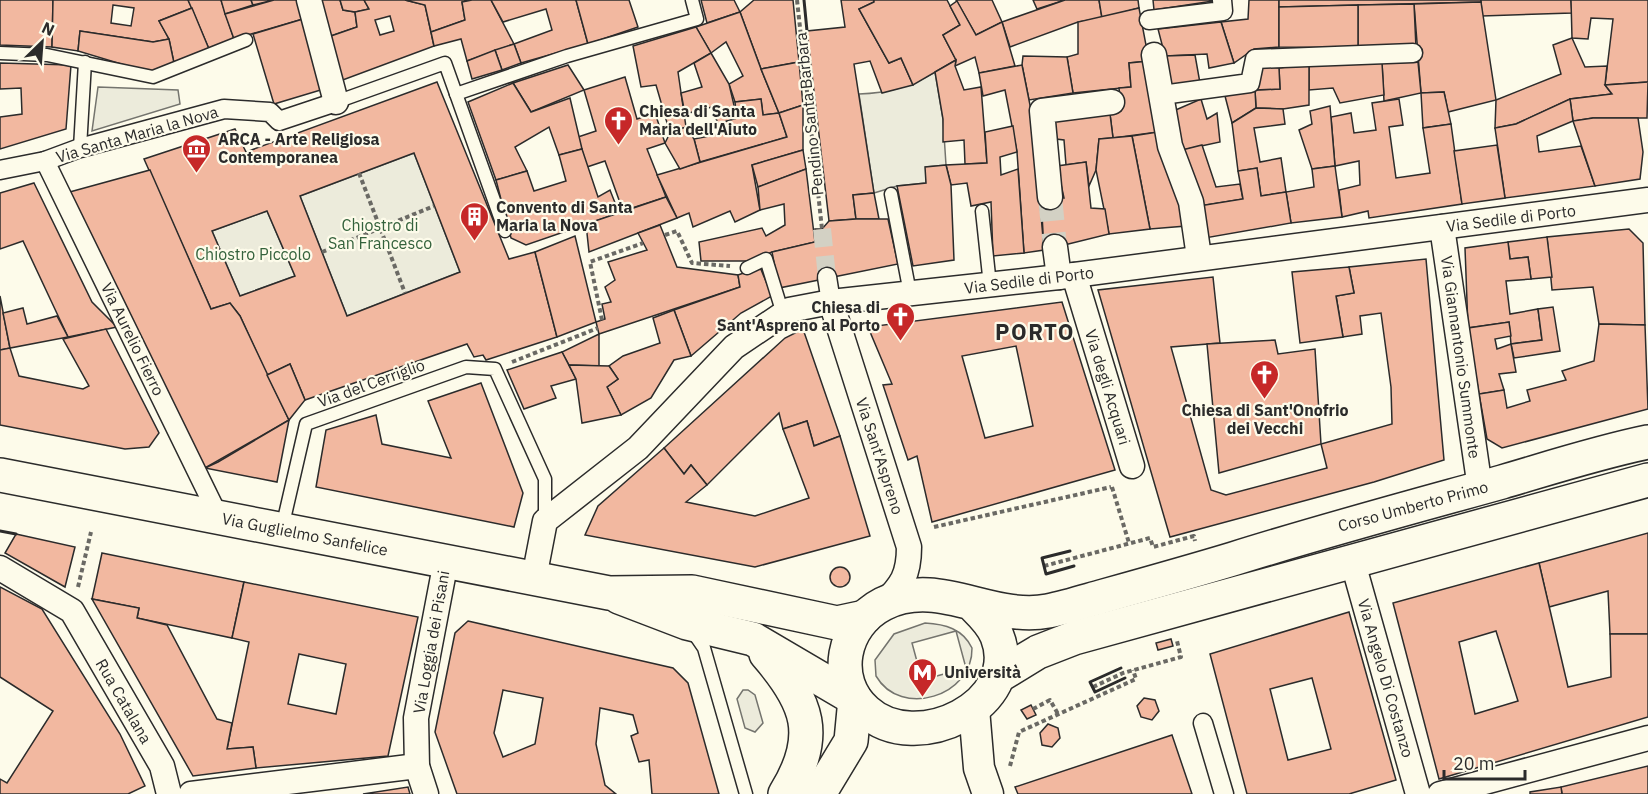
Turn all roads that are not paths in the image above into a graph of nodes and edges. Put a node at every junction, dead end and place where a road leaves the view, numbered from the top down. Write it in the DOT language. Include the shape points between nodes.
graph roads {
  1 [pos="309,0"];
  2 [pos="692,0"];
  3 [pos="1222,0"];
  4 [pos="1149,20"];
  5 [pos="246,40"];
  6 [pos="0,53"];
  7 [pos="1413,53"];
  8 [pos="1154,55"];
  9 [pos="85,62"];
  10 [pos="456,94"];
  11 [pos="1162,95"];
  12 [pos="336,102"];
  13 [pos="1112,102"];
  14 [pos="80,148"];
  15 [pos="45,161"];
  16 [pos="0,170"];
  17 [pos="891,194"];
  18 [pos="1050,198"];
  19 [pos="1648,200"];
  20 [pos="981,211"];
  21 [pos="1442,227"];
  22 [pos="504,231"];
  23 [pos="1055,247"];
  24 [pos="1199,257"];
  25 [pos="747,268"];
  26 [pos="1067,276"];
  27 [pos="827,277"];
  28 [pos="990,285"];
  29 [pos="910,293"];
  30 [pos="831,302"];
  31 [pos="783,314"];
  32 [pos="1648,442"];
  33 [pos="1132,466"];
  34 [pos="0,475"];
  35 [pos="1648,480"];
  36 [pos="1480,488"];
  37 [pos="219,517"];
  38 [pos="545,521"];
  39 [pos="282,529"];
  40 [pos="446,561"];
  41 [pos="1353,563"];
  42 [pos="0,568"];
  43 [pos="534,578"];
  44 [pos="609,592"];
  45 [pos="972,604"];
  46 [pos="874,610"];
  47 [pos="687,623"];
  48 [pos="753,639"];
  49 [pos="997,677"];
  50 [pos="855,699"];
  51 [pos="974,709"];
  52 [pos="1203,723"];
  53 [pos="1648,738"];
  54 [pos="417,766"];
  55 [pos="169,794"];
  56 [pos="190,794"];
  57 [pos="426,794"];
  58 [pos="746,794"];
  59 [pos="785,794"];
  60 [pos="819,794"];
  61 [pos="988,794"];
  62 [pos="1224,794"];
  63 [pos="1418,794"];
  64 [pos="1440,794"];
  1 -- 12 [label="street"];
  2 -- 10 [label="lane" via="697,19 567,56"];
  3 -- 4 [label="street" via="1223,11"];
  5 -- 9 [label="lane" via="153,77"];
  6 -- 9 [label="lane"];
  7 -- 11 [label="street" via="1255,60 1250,83"];
  8 -- 11 [label="street"];
  9 -- 14 [label="lane"];
  10 -- 12 [label="lane, Via Santa Maria la Nova" via="445,63"];
  10 -- 22 [label="lane"];
  11 -- 24 [label="street" via="1170,146 1191,202"];
  12 -- 14 [label="street, Via Santa Maria la Nova" via="279,122 270,112 224,109"];
  13 -- 18 [label="street" via="1042,111"];
  14 -- 15 [label="street, Via Santa Maria la Nova"];
  15 -- 16 [label="street, Via Santa Maria la Nova"];
  15 -- 37 [label="street, Via Aurelio Fierro"];
  17 -- 29 [label="lane"];
  19 -- 21 [label="street, Via Sedile di Porto"];
  20 -- 28 [label="lane"];
  21 -- 24 [label="street, Via Sedile di Porto"];
  21 -- 36 [label="street, Via Giannantonio Summonte"];
  23 -- 26 [label="street, Via degli Acquari"];
  24 -- 26 [label="street, Via Sedile di Porto"];
  25 -- 31 [label="lane" via="766,259"];
  26 -- 28 [label="street, Via Sedile di Porto"];
  26 -- 33 [label="street, Via degli Acquari"];
  27 -- 30 [label="street"];
  28 -- 29 [label="street, Via Sedile di Porto"];
  29 -- 30 [label="street, Via Sedile di Porto"];
  30 -- 31 [label="street, Via Sedile di Porto"];
  30 -- 46 [label="street, Via Sant'Aspreno" via="909,547 909,565 901,587"];
  31 -- 38 [label="street, Via Sedile di Porto" via="734,346 638,448"];
  32 -- 36 [label="main road, Corso Umberto Primo"];
  34 -- 37 [label="main road, Via Guglielmo Sanfelice"];
  35 -- 41 [label="main road"];
  36 -- 45 [label="main road, Corso Umberto Primo" via="1188,562 1047,611 1023,613"];
  37 -- 39 [label="main road, Via Guglielmo Sanfelice"];
  38 -- 39 [label="lane, Via del Cerriglio" via="545,479 495,369 466,367 306,424"];
  38 -- 43 [label="street"];
  39 -- 40 [label="main road, Via Guglielmo Sanfelice"];
  40 -- 43 [label="main road, Via Guglielmo Sanfelice"];
  40 -- 54 [label="street, Via Loggia dei Pisani" via="416,718"];
  41 -- 49 [label="main road" via="1074,638 1038,652"];
  41 -- 63 [label="street, Via Angelo Di Costanzo"];
  42 -- 55 [label="street, Rua Catalana" via="72,611 162,765"];
  43 -- 44 [label="main road, Via Guglielmo Sanfelice"];
  44 -- 46 [label="main road" via="692,592 837,623"];
  44 -- 47 [label="main road"];
  45 -- 46 [label="main road" via="948,595 927,593"];
  45 -- 49 [label="main road" via="997,635 1001,655"];
  46 -- 50 [label="main road" via="854,631 844,665"];
  47 -- 48 [label="main road"];
  47 -- 58 [label="lane" via="704,648"];
  48 -- 50 [label="main road"];
  48 -- 59 [label="main road" via="788,679 805,716 803,758"];
  49 -- 51 [label="main road"];
  50 -- 51 [label="main road" via="867,713 884,722 917,729 958,720"];
  50 -- 60 [label="main road" via="851,741"];
  51 -- 61 [label="street" via="979,768"];
  52 -- 62 [label="street"];
  53 -- 64 [label="street"];
  54 -- 56 [label="street"];
  54 -- 57 [label="street, Via Loggia dei Pisani"];
}
